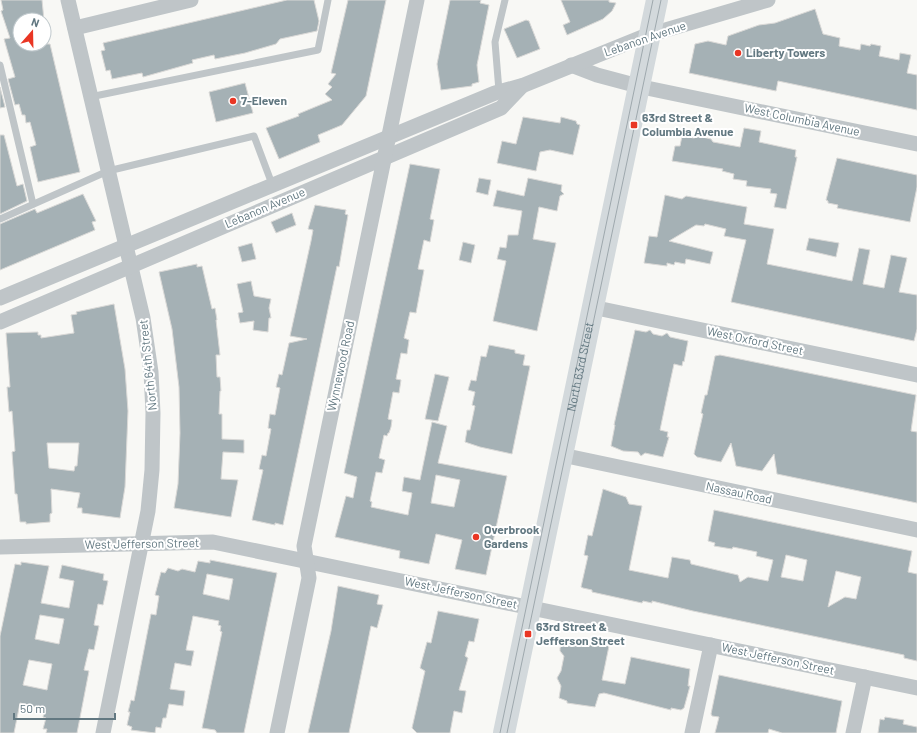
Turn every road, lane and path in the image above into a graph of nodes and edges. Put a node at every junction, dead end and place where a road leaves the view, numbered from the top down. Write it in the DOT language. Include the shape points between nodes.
graph roads {
  1 [pos="68,0"];
  2 [pos="191,0"];
  3 [pos="328,0"];
  4 [pos="417,0"];
  5 [pos="505,0"];
  6 [pos="657,0"];
  7 [pos="768,0"];
  8 [pos="75,28"];
  9 [pos="649,35"];
  10 [pos="0,65"];
  11 [pos="571,65"];
  12 [pos="524,85"];
  13 [pos="639,86"];
  14 [pos="500,92"];
  15 [pos="90,97"];
  16 [pos="389,135"];
  17 [pos="917,144"];
  18 [pos="383,159"];
  19 [pos="108,171"];
  20 [pos="272,184"];
  21 [pos="33,204"];
  22 [pos="222,205"];
  23 [pos="0,219"];
  24 [pos="230,223"];
  25 [pos="126,246"];
  26 [pos="131,265"];
  27 [pos="0,298"];
  28 [pos="592,307"];
  29 [pos="0,322"];
  30 [pos="917,375"];
  31 [pos="562,455"];
  32 [pos="917,530"];
  33 [pos="142,545"];
  34 [pos="0,547"];
  35 [pos="306,561"];
  36 [pos="530,607"];
  37 [pos="711,645"];
  38 [pos="865,677"];
  39 [pos="917,688"];
  40 [pos="102,733"];
  41 [pos="277,733"];
  42 [pos="504,733"];
  43 [pos="692,733"];
  44 [pos="853,733"];
  1 -- 8 [label="street, North 64th Street"];
  2 -- 8 [label="street"];
  3 -- 15 [label="lane" via="318,50"];
  4 -- 16 [label="street, Wynnewood Road"];
  5 -- 14 [label="lane" via="495,42"];
  6 -- 9 [label="main road, North 63rd Street"];
  7 -- 9 [label="street, Lebanon Avenue"];
  8 -- 15 [label="street, North 64th Street"];
  9 -- 11 [label="street, Lebanon Avenue"];
  9 -- 13 [label="main road, North 63rd Street"];
  10 -- 21 [label="lane"];
  11 -- 12 [label="street, Lebanon Avenue"];
  11 -- 13 [label="street, West Columbia Avenue"];
  12 -- 14 [label="street, Lebanon Avenue"];
  12 -- 18 [label="street, Lebanon Avenue" via="500,108"];
  13 -- 17 [label="street, West Columbia Avenue"];
  13 -- 28 [label="main road, North 63rd Street"];
  14 -- 16 [label="street, Lebanon Avenue"];
  15 -- 19 [label="street, North 64th Street"];
  16 -- 18 [label="street, Wynnewood Road"];
  16 -- 20 [label="street, Lebanon Avenue"];
  18 -- 24 [label="street, Lebanon Avenue"];
  18 -- 35 [label="street, Wynnewood Road" via="304,546"];
  19 -- 20 [label="lane" via="254,136"];
  19 -- 21 [label="lane"];
  19 -- 25 [label="street, North 64th Street"];
  20 -- 22 [label="street, Lebanon Avenue"];
  21 -- 23 [label="lane"];
  22 -- 24 [label="street"];
  22 -- 25 [label="street, Lebanon Avenue"];
  24 -- 26 [label="street, Lebanon Avenue"];
  25 -- 26 [label="street, North 64th Street"];
  25 -- 27 [label="street, Lebanon Avenue"];
  26 -- 29 [label="street, Lebanon Avenue"];
  26 -- 33 [label="street, North 64th Street" via="148,345 153,413 152,470"];
  28 -- 30 [label="street, West Oxford Street"];
  28 -- 31 [label="main road, North 63rd Street"];
  31 -- 32 [label="street, Nassau Road"];
  31 -- 36 [label="main road, North 63rd Street"];
  33 -- 34 [label="street, West Jefferson Street"];
  33 -- 35 [label="street, West Jefferson Street" via="213,542"];
  33 -- 40 [label="street, North 64th Street"];
  35 -- 36 [label="street, West Jefferson Street"];
  35 -- 41 [label="street, Wynnewood Road" via="309,578"];
  36 -- 37 [label="street, West Jefferson Street"];
  36 -- 42 [label="main road, North 63rd Street"];
  37 -- 38 [label="street, West Jefferson Street"];
  37 -- 43 [label="street"];
  38 -- 39 [label="street, West Jefferson Street"];
  38 -- 44 [label="street"];
}
